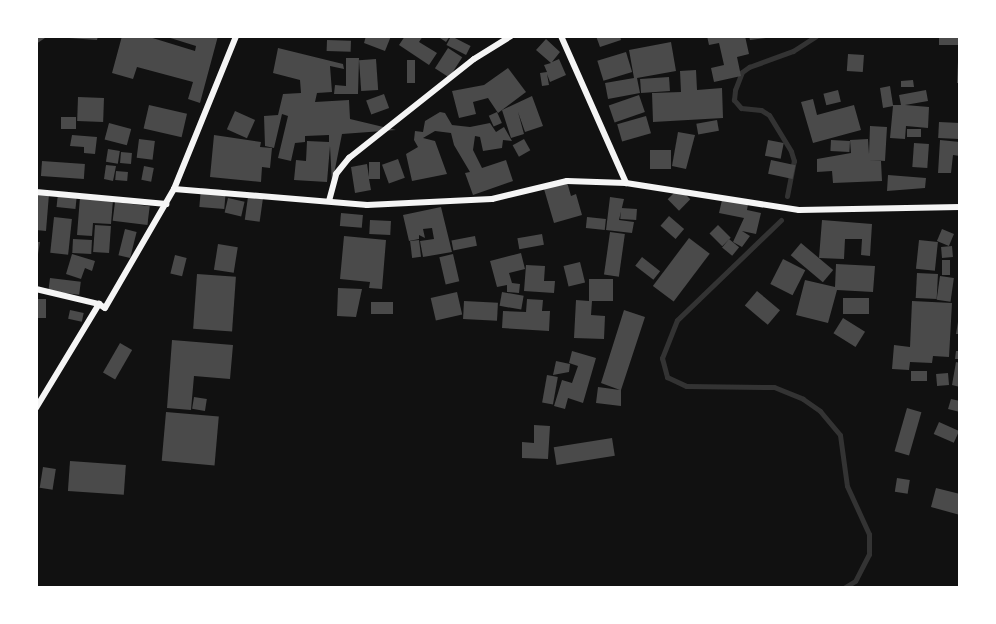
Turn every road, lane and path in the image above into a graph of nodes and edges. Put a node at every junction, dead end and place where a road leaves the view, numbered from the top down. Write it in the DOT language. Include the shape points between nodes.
graph roads {
  1 [pos="236,36"];
  2 [pos="511,36"];
  3 [pos="561,36"];
  4 [pos="626,183"];
  5 [pos="174,189"];
  6 [pos="36,192"];
  7 [pos="329,201"];
  8 [pos="166,204"];
  9 [pos="960,207"];
  10 [pos="36,289"];
  11 [pos="99,304"];
  12 [pos="36,408"];
  1 -- 5 [label="street"];
  2 -- 7 [label="street" via="474,59 349,158 336,174"];
  3 -- 4 [label="street"];
  4 -- 7 [label="street" via="567,181 492,199 367,205"];
  4 -- 9 [label="street" via="798,210"];
  5 -- 7 [label="street"];
  5 -- 8 [label="street"];
  6 -- 8 [label="street"];
  8 -- 11 [label="street" via="105,308"];
  10 -- 11 [label="street"];
  11 -- 12 [label="street"];
}
